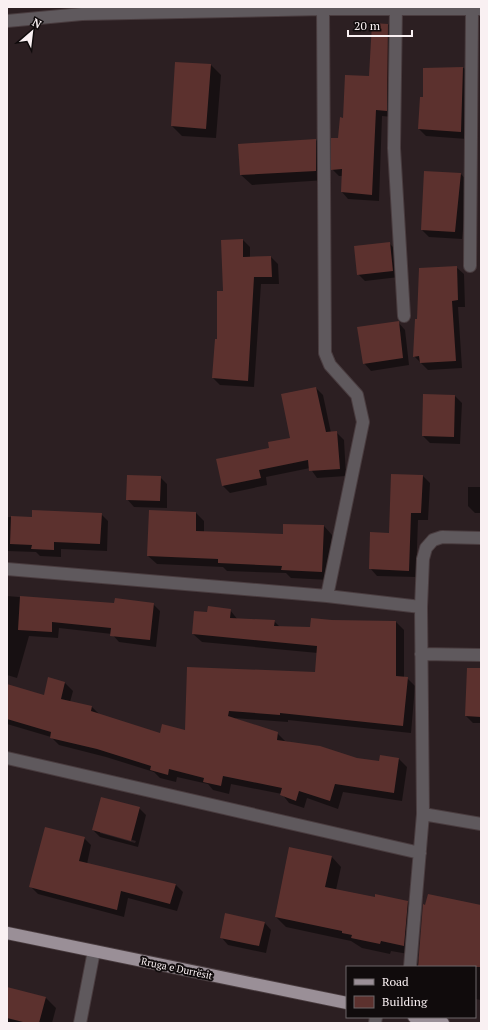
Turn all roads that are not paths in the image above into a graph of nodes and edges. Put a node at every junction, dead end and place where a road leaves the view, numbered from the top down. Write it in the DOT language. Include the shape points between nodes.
graph roads {
  1 [pos="396,8"];
  2 [pos="323,9"];
  3 [pos="477,9"];
  4 [pos="7,21"];
  5 [pos="470,266"];
  6 [pos="404,316"];
  7 [pos="481,538"];
  8 [pos="7,569"];
  9 [pos="327,596"];
  10 [pos="421,607"];
  11 [pos="421,654"];
  12 [pos="481,655"];
  13 [pos="7,758"];
  14 [pos="423,814"];
  15 [pos="481,824"];
  16 [pos="420,853"];
  17 [pos="7,933"];
  18 [pos="94,951"];
  19 [pos="410,966"];
  20 [pos="346,1003"];
  21 [pos="419,1018"];
  22 [pos="80,1023"];
  23 [pos="443,1023"];
  1 -- 2 [label="street"];
  1 -- 3 [label="street"];
  1 -- 6 [label="street" via="394,148"];
  2 -- 4 [label="street" via="82,14"];
  2 -- 9 [label="street" via="325,352 330,365 357,396 363,422"];
  3 -- 5 [label="street"];
  7 -- 10 [label="street" via="442,537 433,540 426,548 422,559"];
  8 -- 9 [label="street"];
  9 -- 10 [label="street"];
  10 -- 11 [label="street"];
  11 -- 12 [label="street"];
  11 -- 14 [label="street"];
  13 -- 16 [label="street"];
  14 -- 15 [label="street"];
  14 -- 16 [label="street"];
  16 -- 19 [label="street"];
  17 -- 18 [label="main road, Rruga e Durrësit"];
  18 -- 20 [label="main road, Rruga e Durrësit"];
  18 -- 22 [label="street"];
  21 -- 23 [label="main road"];
}
